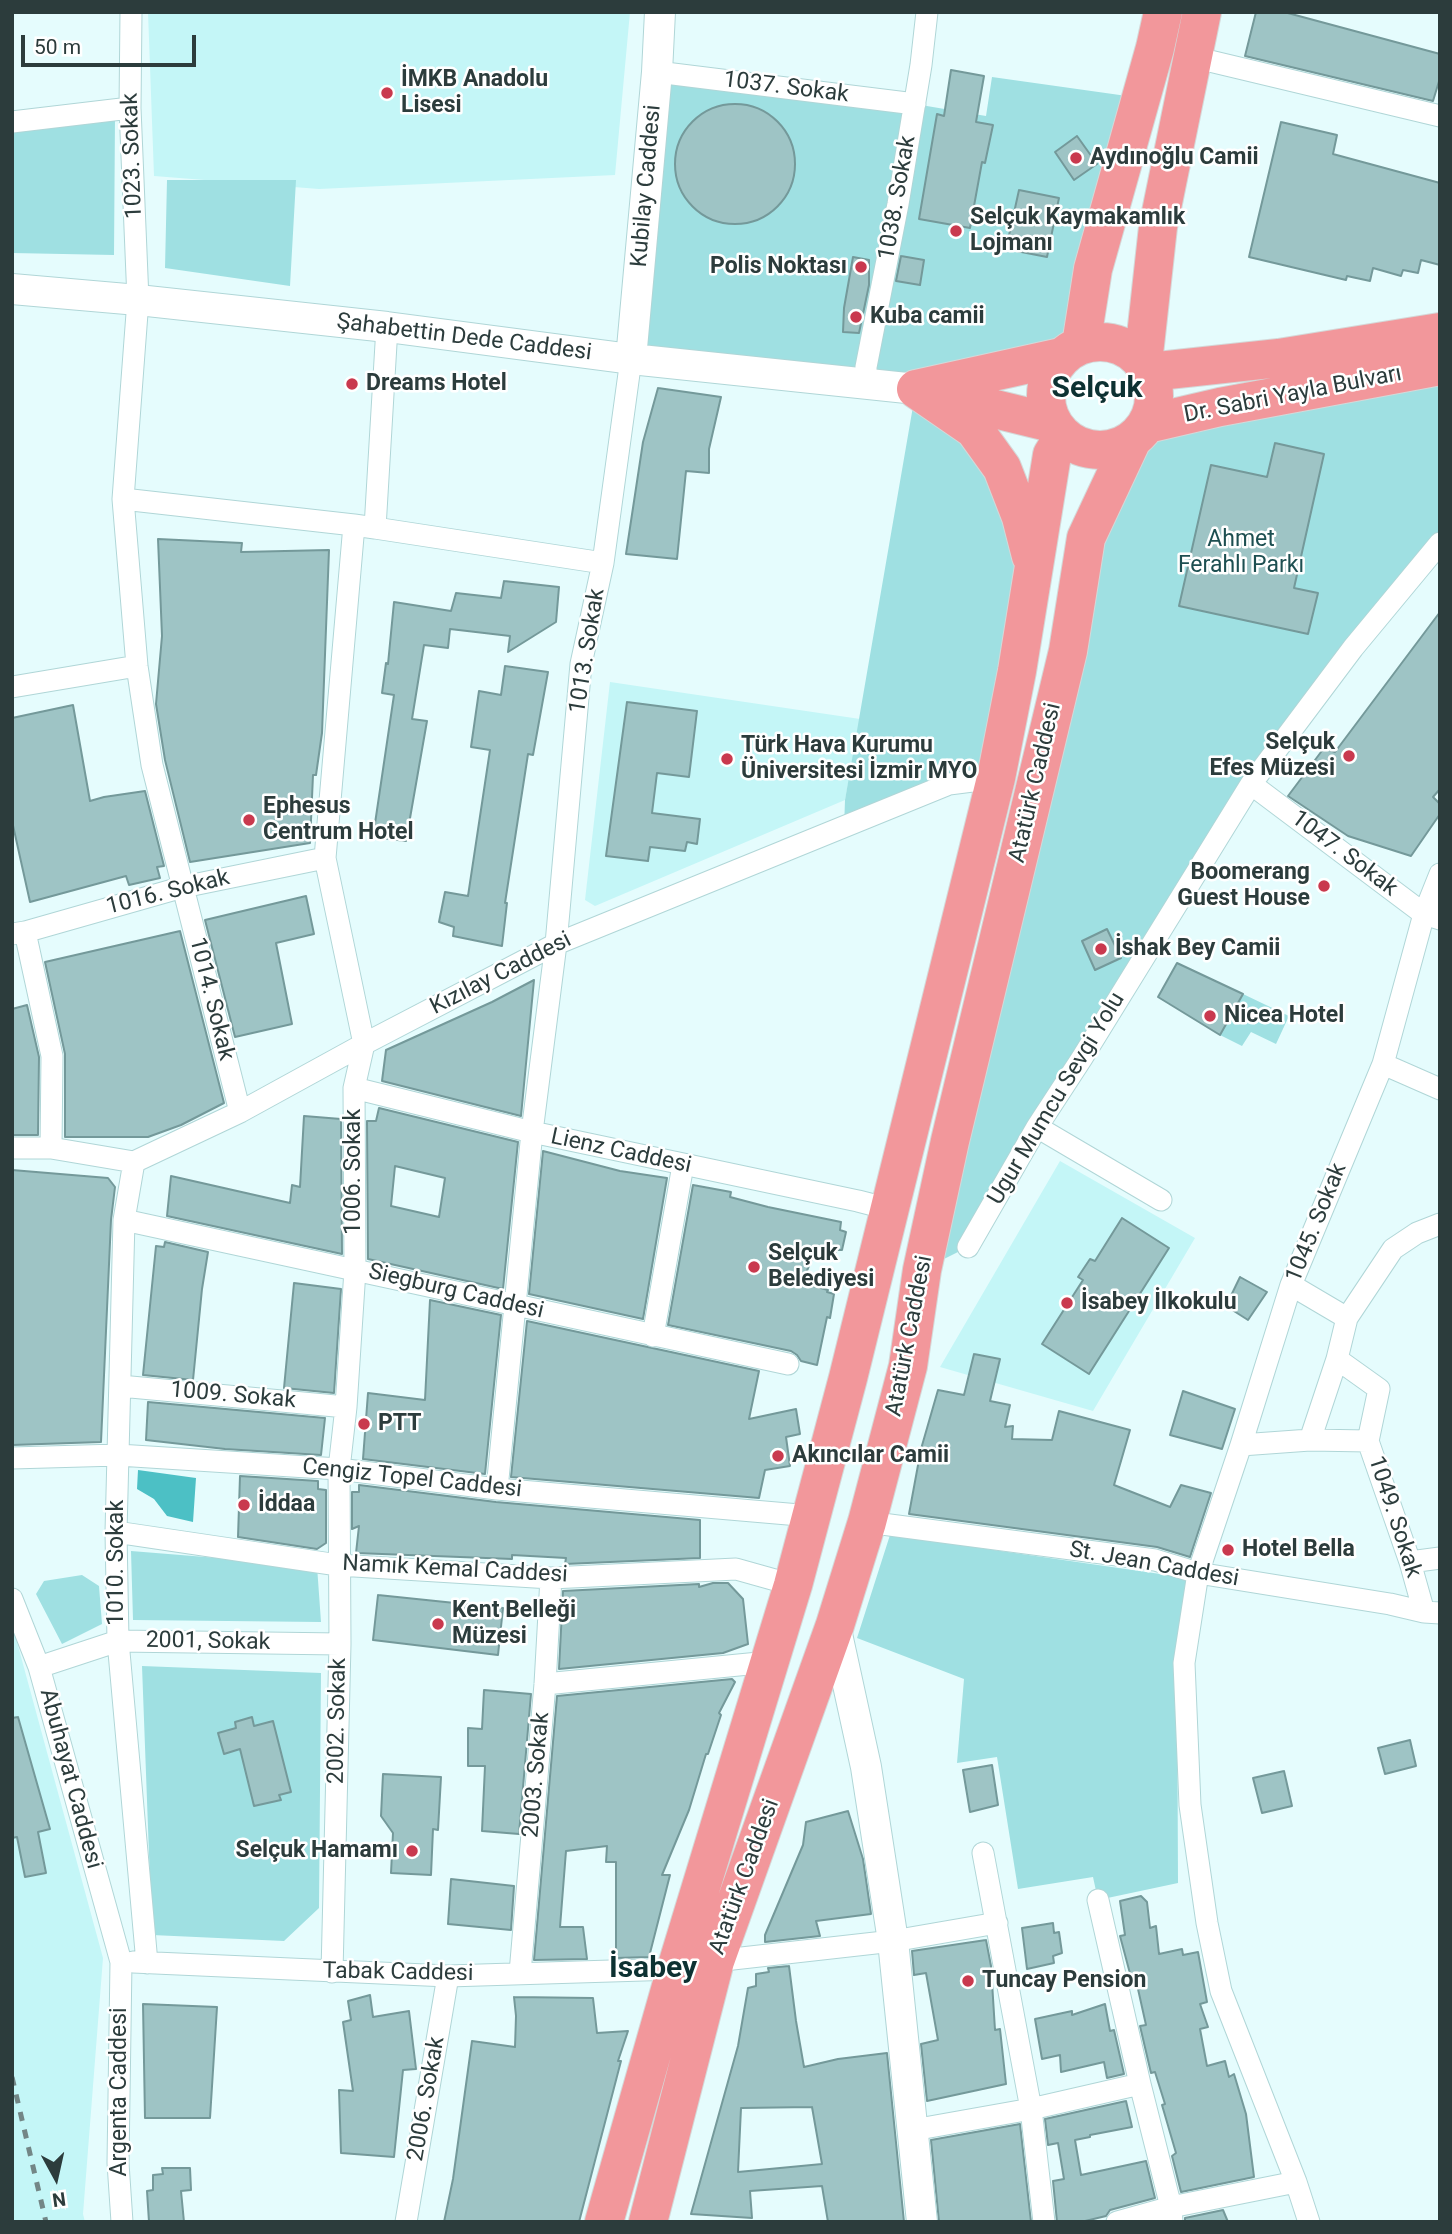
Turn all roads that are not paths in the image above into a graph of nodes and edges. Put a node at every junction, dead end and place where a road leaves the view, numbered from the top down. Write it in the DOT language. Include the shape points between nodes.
graph roads {
  1 [pos="131,12"];
  2 [pos="660,12"];
  3 [pos="927,12"];
  4 [pos="1163,12"];
  5 [pos="1202,12"];
  6 [pos="1193,57"];
  7 [pos="657,72"];
  8 [pos="915,104"];
  9 [pos="130,108"];
  10 [pos="1440,116"];
  11 [pos="12,122"];
  12 [pos="12,289"];
  13 [pos="138,300"];
  14 [pos="387,327"];
  15 [pos="1440,332"];
  16 [pos="1071,351"];
  17 [pos="631,359"];
  18 [pos="1440,366"];
  19 [pos="1146,367"];
  20 [pos="866,383"];
  21 [pos="916,389"];
  22 [pos="1058,430"];
  23 [pos="1140,432"];
  24 [pos="123,499"];
  25 [pos="364,527"];
  26 [pos="1440,543"];
  27 [pos="603,563"];
  28 [pos="1033,565"];
  29 [pos="137,666"];
  30 [pos="12,687"];
  31 [pos="996,778"];
  32 [pos="1251,784"];
  33 [pos="326,858"];
  34 [pos="1440,874"];
  35 [pos="183,887"];
  36 [pos="1432,917"];
  37 [pos="18,933"];
  38 [pos="556,944"];
  39 [pos="364,1044"];
  40 [pos="1383,1064"];
  41 [pos="354,1088"];
  42 [pos="1440,1088"];
  43 [pos="240,1112"];
  44 [pos="1037,1127"];
  45 [pos="532,1132"];
  46 [pos="12,1148"];
  47 [pos="51,1148"];
  48 [pos="134,1162"];
  49 [pos="683,1165"];
  50 [pos="1161,1200"];
  51 [pos="889,1209"];
  52 [pos="124,1220"];
  53 [pos="1440,1224"];
  54 [pos="968,1247"];
  55 [pos="355,1270"];
  56 [pos="1291,1285"];
  57 [pos="514,1306"];
  58 [pos="1347,1318"];
  59 [pos="653,1336"];
  60 [pos="1338,1359"];
  61 [pos="788,1364"];
  62 [pos="120,1386"];
  63 [pos="346,1407"];
  64 [pos="1310,1440"];
  65 [pos="1368,1441"];
  66 [pos="1241,1445"];
  67 [pos="118,1455"];
  68 [pos="12,1458"];
  69 [pos="339,1469"];
  70 [pos="497,1489"];
  71 [pos="811,1516"];
  72 [pos="867,1522"];
  73 [pos="116,1532"];
  74 [pos="1440,1558"];
  75 [pos="1410,1562"];
  76 [pos="338,1565"];
  77 [pos="1198,1573"];
  78 [pos="551,1578"];
  79 [pos="793,1585"];
  80 [pos="12,1599"];
  81 [pos="839,1609"];
  82 [pos="1432,1613"];
  83 [pos="118,1641"];
  84 [pos="340,1644"];
  85 [pos="769,1662"];
  86 [pos="39,1667"];
  87 [pos="545,1684"];
  88 [pos="983,1853"];
  89 [pos="1098,1900"];
  90 [pos="997,1923"];
  91 [pos="893,1941"];
  92 [pos="715,1961"];
  93 [pos="121,1962"];
  94 [pos="147,1963"];
  95 [pos="676,1969"];
  96 [pos="332,1972"];
  97 [pos="520,1973"];
  98 [pos="449,1976"];
  99 [pos="1140,2084"];
  100 [pos="1031,2109"];
  101 [pos="913,2130"];
  102 [pos="1296,2182"];
  103 [pos="1171,2214"];
  104 [pos="122,2222"];
  105 [pos="406,2222"];
  106 [pos="604,2222"];
  107 [pos="648,2222"];
  108 [pos="922,2222"];
  109 [pos="1044,2222"];
  110 [pos="1117,2222"];
  111 [pos="1309,2222"];
  1 -- 9 [label="street, 1023. Sokak"];
  2 -- 7 [label="street, Kubilay Caddesi"];
  3 -- 8 [label="street, 1038. Sokak"];
  4 -- 16 [label="highway"];
  5 -- 6 [label="highway"];
  6 -- 10 [label="street"];
  6 -- 19 [label="highway" via="1158,227"];
  7 -- 8 [label="street, 1037. Sokak"];
  7 -- 17 [label="street, Kubilay Caddesi"];
  8 -- 20 [label="street, 1038. Sokak"];
  9 -- 11 [label="street"];
  9 -- 13 [label="street, 1023. Sokak"];
  12 -- 13 [label="street, Şahabettin Dede Caddesi"];
  13 -- 14 [label="street, Şahabettin Dede Caddesi"];
  13 -- 24 [label="street, 1023. Sokak"];
  14 -- 17 [label="street, Şahabettin Dede Caddesi"];
  14 -- 25 [label="street"];
  15 -- 19 [label="highway, Dr. Sabri Yayla Bulvarı" via="1279,358"];
  16 -- 19 [label="highway" via="1098,341 1115,344 1131,351"];
  16 -- 21 [label="highway"];
  16 -- 22 [label="highway" via="1051,372 1045,388 1046,406"];
  17 -- 20 [label="street, Şahabettin Dede Caddesi"];
  17 -- 27 [label="street, 1013. Sokak"];
  18 -- 23 [label="highway, Dr. Sabri Yayla Bulvarı" via="1220,407"];
  19 -- 23 [label="highway" via="1155,398 1153,412"];
  20 -- 21 [label="street, Şahabettin Dede Caddesi"];
  21 -- 22 [label="highway"];
  21 -- 28 [label="highway" via="974,429 1002,468"];
  22 -- 23 [label="highway" via="1079,447 1097,451 1116,449"];
  22 -- 28 [label="highway, Atatürk Caddesi"];
  23 -- 72 [label="highway, Atatürk Caddesi" via="1086,538 1068,650 950,1140 922,1270 908,1366"];
  24 -- 25 [label="street"];
  24 -- 29 [label="street, 1023. Sokak"];
  25 -- 27 [label="street"];
  25 -- 33 [label="street"];
  26 -- 32 [label="street, Ugur Mumcu Sevgi Yolu" via="1353,648"];
  27 -- 38 [label="street, 1013. Sokak" via="581,664"];
  28 -- 31 [label="highway, Atatürk Caddesi"];
  29 -- 30 [label="street"];
  29 -- 35 [label="street, 1014. Sokak" via="152,765"];
  31 -- 38 [label="street, Kızılay Caddesi" via="949,784"];
  31 -- 51 [label="highway, Atatürk Caddesi"];
  32 -- 36 [label="street, 1047. Sokak"];
  32 -- 44 [label="street, Ugur Mumcu Sevgi Yolu"];
  33 -- 35 [label="street, 1016. Sokak"];
  33 -- 39 [label="street"];
  34 -- 36 [label="street, 1045. Sokak"];
  35 -- 37 [label="street, 1016. Sokak"];
  35 -- 43 [label="street, 1014. Sokak"];
  36 -- 40 [label="street, 1045. Sokak"];
  37 -- 47 [label="street" via="52,1056"];
  38 -- 39 [label="street, Kızılay Caddesi"];
  38 -- 45 [label="street, 1013. Sokak"];
  39 -- 41 [label="street, 1006. Sokak"];
  39 -- 43 [label="street, Kızılay Caddesi"];
  40 -- 42 [label="street"];
  40 -- 56 [label="street, 1045. Sokak"];
  41 -- 45 [label="street, Lienz Caddesi"];
  41 -- 55 [label="street, 1006. Sokak"];
  43 -- 48 [label="street, Kızılay Caddesi"];
  44 -- 50 [label="street"];
  44 -- 54 [label="street, Ugur Mumcu Sevgi Yolu"];
  45 -- 49 [label="street, Lienz Caddesi"];
  45 -- 57 [label="street, 1013. Sokak"];
  46 -- 47 [label="street"];
  47 -- 48 [label="street"];
  48 -- 52 [label="street, 1010. Sokak"];
  49 -- 51 [label="street, Lienz Caddesi"];
  49 -- 59 [label="street"];
  51 -- 71 [label="highway, Atatürk Caddesi"];
  52 -- 55 [label="street, Siegburg Caddesi"];
  52 -- 62 [label="street, 1010. Sokak"];
  53 -- 58 [label="street" via="1393,1248"];
  55 -- 57 [label="street, Siegburg Caddesi"];
  55 -- 63 [label="street, 1006. Sokak"];
  56 -- 58 [label="street"];
  56 -- 66 [label="street, 1045. Sokak"];
  57 -- 59 [label="street, Siegburg Caddesi"];
  57 -- 70 [label="street, 1013. Sokak"];
  58 -- 60 [label="street"];
  59 -- 61 [label="street, Siegburg Caddesi"];
  60 -- 64 [label="street"];
  60 -- 65 [label="street, 1049. Sokak" via="1378,1389"];
  62 -- 63 [label="street, 1009. Sokak"];
  62 -- 67 [label="street, 1010. Sokak"];
  63 -- 69 [label="street, 1006. Sokak"];
  64 -- 65 [label="street"];
  64 -- 66 [label="street"];
  65 -- 75 [label="street, 1049. Sokak"];
  66 -- 77 [label="street, 1045. Sokak"];
  67 -- 68 [label="street, Cengiz Topel Caddesi"];
  67 -- 69 [label="street, Cengiz Topel Caddesi"];
  67 -- 73 [label="street, 1010. Sokak"];
  69 -- 70 [label="street, Cengiz Topel Caddesi"];
  69 -- 76 [label="street, 2002. Sokak"];
  70 -- 71 [label="street, Cengiz Topel Caddesi"];
  71 -- 72 [label="highway" via="816,1509 830,1505"];
  71 -- 79 [label="highway, Atatürk Caddesi"];
  72 -- 77 [label="street, St. Jean Caddesi" via="1155,1560"];
  72 -- 81 [label="highway, Atatürk Caddesi"];
  73 -- 76 [label="street, Namık Kemal Caddesi"];
  73 -- 83 [label="street, 1010. Sokak"];
  74 -- 75 [label="street"];
  75 -- 82 [label="street, 1049. Sokak"];
  76 -- 78 [label="street, Namık Kemal Caddesi"];
  76 -- 84 [label="street, 2002. Sokak"];
  77 -- 82 [label="street, St. Jean Caddesi"];
  77 -- 102 [label="street, 1045. Sokak" via="1184,1663 1190,1805 1207,1923 1221,1991"];
  78 -- 79 [label="street, Namık Kemal Caddesi" via="736,1569"];
  78 -- 87 [label="street, 2003. Sokak"];
  79 -- 81 [label="highway" via="818,1597 831,1593"];
  79 -- 85 [label="highway, Atatürk Caddesi"];
  80 -- 86 [label="street, Abuhayat Caddesi"];
  81 -- 91 [label="street"];
  81 -- 92 [label="highway, Atatürk Caddesi"];
  83 -- 84 [label="street, 2001, Sokak"];
  83 -- 86 [label="street, 2001, Sokak"];
  83 -- 94 [label="street, 1010. Sokak"];
  84 -- 96 [label="street, 2002. Sokak"];
  85 -- 87 [label="street"];
  85 -- 95 [label="highway, Atatürk Caddesi"];
  86 -- 93 [label="street, Abuhayat Caddesi"];
  87 -- 97 [label="street, 2003. Sokak"];
  88 -- 90 [label="street"];
  89 -- 99 [label="street"];
  90 -- 91 [label="street"];
  90 -- 100 [label="street"];
  91 -- 92 [label="street"];
  91 -- 101 [label="street"];
  92 -- 107 [label="highway, Atatürk Caddesi"];
  93 -- 94 [label="street, Tabak Caddesi"];
  93 -- 104 [label="street, Argenta Caddesi" via="118,2163"];
  94 -- 96 [label="street, Tabak Caddesi"];
  95 -- 97 [label="street, Tabak Caddesi"];
  95 -- 106 [label="highway, Atatürk Caddesi"];
  96 -- 98 [label="street, Tabak Caddesi"];
  97 -- 98 [label="street, Tabak Caddesi"];
  98 -- 105 [label="street, 2006. Sokak"];
  99 -- 100 [label="street"];
  99 -- 103 [label="street"];
  100 -- 101 [label="street"];
  100 -- 109 [label="street"];
  101 -- 108 [label="street"];
  102 -- 103 [label="street"];
  102 -- 111 [label="street, 1045. Sokak"];
  103 -- 110 [label="street"];
}
